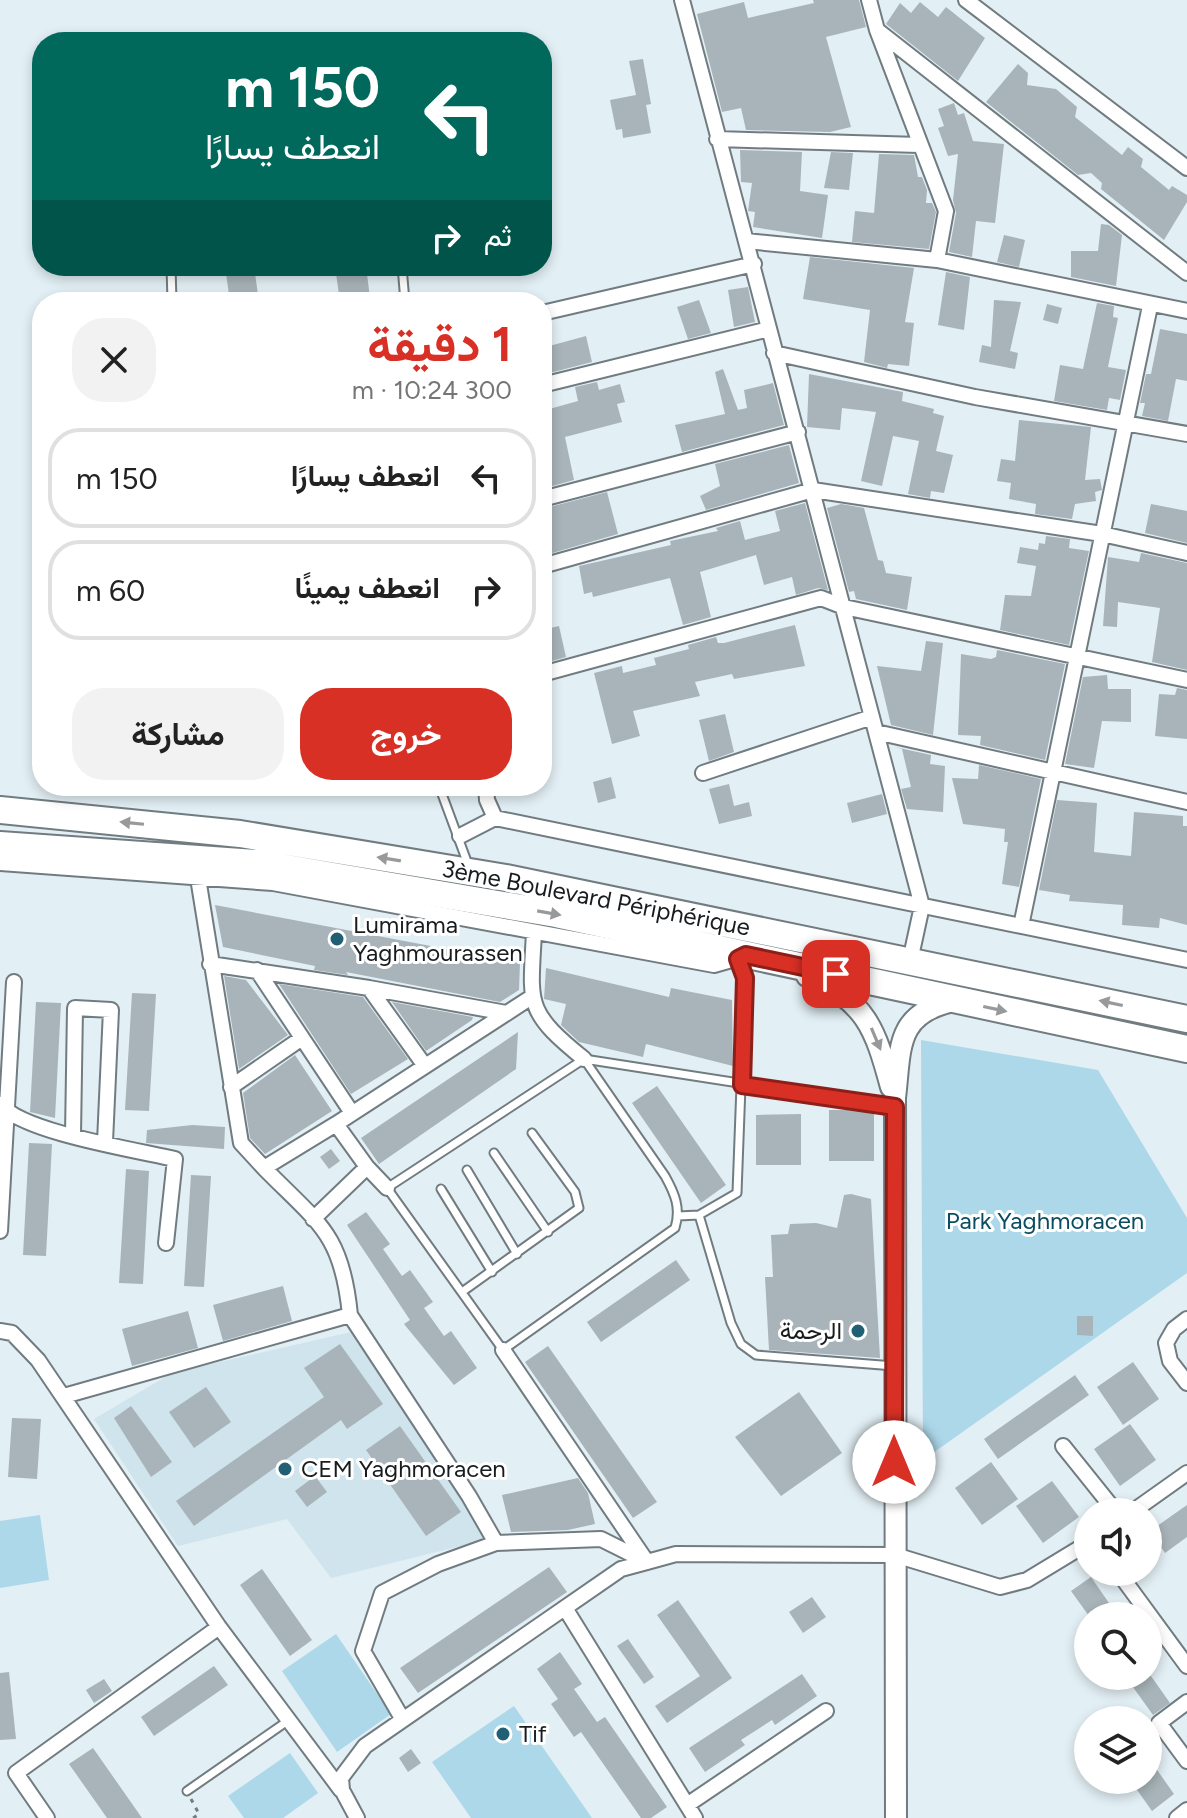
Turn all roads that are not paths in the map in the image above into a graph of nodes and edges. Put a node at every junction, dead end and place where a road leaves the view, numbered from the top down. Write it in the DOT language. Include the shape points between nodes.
graph roads {
  1 [pos="682,0"];
  2 [pos="869,0"];
  3 [pos="966,0"];
  4 [pos="877,30"];
  5 [pos="717,139"];
  6 [pos="919,145"];
  7 [pos="1187,168"];
  8 [pos="746,241"];
  9 [pos="937,260"];
  10 [pos="754,264"];
  11 [pos="1187,273"];
  12 [pos="1150,306"];
  13 [pos="552,311"];
  14 [pos="1187,311"];
  15 [pos="769,329"];
  16 [pos="774,353"];
  17 [pos="552,383"];
  18 [pos="1125,423"];
  19 [pos="798,432"];
  20 [pos="1187,434"];
  21 [pos="813,490"];
  22 [pos="552,496"];
  23 [pos="1102,534"];
  24 [pos="1187,553"];
  25 [pos="552,563"];
  26 [pos="844,607"];
  27 [pos="1076,658"];
  28 [pos="552,671"];
  29 [pos="1187,680"];
  30 [pos="874,725"];
  31 [pos="703,773"];
  32 [pos="1052,774"];
  33 [pos="443,796"];
  34 [pos="487,796"];
  35 [pos="1187,802"];
  36 [pos="0,810"];
  37 [pos="495,818"];
  38 [pos="460,836"];
  39 [pos="0,845"];
  40 [pos="0,863"];
  41 [pos="471,873"];
  42 [pos="198,878"];
  43 [pos="922,906"];
  44 [pos="1021,926"];
  45 [pos="534,933"];
  46 [pos="742,957"];
  47 [pos="1187,960"];
  48 [pos="910,961"];
  49 [pos="210,964"];
  50 [pos="257,970"];
  51 [pos="14,982"];
  52 [pos="369,988"];
  53 [pos="530,998"];
  54 [pos="955,1000"];
  55 [pos="506,1013"];
  56 [pos="1187,1019"];
  57 [pos="302,1038"];
  58 [pos="1187,1049"];
  59 [pos="584,1059"];
  60 [pos="425,1066"];
  61 [pos="742,1085"];
  62 [pos="231,1087"];
  63 [pos="895,1103"];
  64 [pos="4,1110"];
  65 [pos="352,1113"];
  66 [pos="336,1124"];
  67 [pos="532,1133"];
  68 [pos="73,1135"];
  69 [pos="105,1142"];
  70 [pos="494,1153"];
  71 [pos="367,1167"];
  72 [pos="264,1168"];
  73 [pos="467,1170"];
  74 [pos="387,1188"];
  75 [pos="441,1189"];
  76 [pos="699,1215"];
  77 [pos="678,1216"];
  78 [pos="313,1219"];
  79 [pos="0,1231"];
  80 [pos="548,1232"];
  81 [pos="166,1243"];
  82 [pos="517,1254"];
  83 [pos="492,1272"];
  84 [pos="462,1292"];
  85 [pos="350,1315"];
  86 [pos="1187,1319"];
  87 [pos="0,1331"];
  88 [pos="503,1350"];
  89 [pos="894,1366"];
  90 [pos="1187,1383"];
  91 [pos="64,1396"];
  92 [pos="1063,1446"];
  93 [pos="1187,1473"];
  94 [pos="1105,1498"];
  95 [pos="1152,1498"];
  96 [pos="496,1543"];
  97 [pos="1074,1551"];
  98 [pos="895,1555"];
  99 [pos="647,1562"];
  100 [pos="1128,1586"];
  101 [pos="565,1608"];
  102 [pos="219,1627"];
  103 [pos="1187,1666"];
  104 [pos="1187,1702"];
  105 [pos="826,1711"];
  106 [pos="289,1720"];
  107 [pos="403,1720"];
  108 [pos="1187,1761"];
  109 [pos="342,1790"];
  110 [pos="187,1791"];
  111 [pos="1187,1810"];
  112 [pos="691,1812"];
  113 [pos="47,1818"];
  114 [pos="357,1818"];
  115 [pos="896,1818"];
  116 [pos="1177,1818"];
  1 -- 5 [label="street"];
  2 -- 4 [label="street"];
  3 -- 7 [label="street"];
  4 -- 6 [label="street"];
  4 -- 11 [label="street"];
  5 -- 6 [label="street"];
  5 -- 8 [label="street"];
  6 -- 9 [label="street" via="946,211"];
  8 -- 9 [label="street"];
  8 -- 10 [label="street"];
  9 -- 12 [label="street"];
  10 -- 13 [label="street"];
  10 -- 15 [label="street"];
  12 -- 14 [label="street"];
  12 -- 18 [label="street"];
  15 -- 16 [label="street"];
  15 -- 17 [label="street"];
  16 -- 18 [label="street"];
  16 -- 19 [label="street"];
  18 -- 20 [label="street"];
  18 -- 23 [label="street"];
  19 -- 21 [label="street"];
  19 -- 22 [label="street"];
  21 -- 23 [label="street"];
  21 -- 25 [label="street"];
  21 -- 26 [label="street"];
  23 -- 24 [label="street"];
  23 -- 27 [label="street"];
  26 -- 27 [label="street"];
  26 -- 28 [label="street" via="821,598"];
  26 -- 30 [label="street"];
  27 -- 29 [label="street"];
  27 -- 32 [label="street"];
  30 -- 31 [label="street"];
  30 -- 32 [label="street"];
  30 -- 43 [label="street"];
  32 -- 35 [label="street"];
  32 -- 44 [label="street"];
  33 -- 38 [label="lane"];
  34 -- 37 [label="street"];
  41 -- 36 [label="highway, 3ème Boulevard Périphérique, one-way" via="240,834"];
  37 -- 38 [label="street"];
  37 -- 43 [label="street"];
  38 -- 41 [label="lane"];
  39 -- 46 [label="highway, 3ème Boulevard Périphérique, one-way" via="257,863 556,914"];
  40 -- 42 [label="street"];
  41 -- 48 [label="highway, 3ème Boulevard Périphérique"];
  42 -- 45 [label="street" via="273,883"];
  42 -- 49 [label="street"];
  43 -- 44 [label="street"];
  43 -- 48 [label="street"];
  44 -- 47 [label="street"];
  45 -- 46 [label="street" via="714,965"];
  45 -- 53 [label="street"];
  46 -- 54 [label="highway, 3ème Boulevard Périphérique"];
  46 -- 61 [label="lane"];
  46 -- 63 [label="main road, one-way" via="831,986 857,1005 874,1032"];
  56 -- 48 [label="highway, 3ème Boulevard Périphérique, one-way"];
  49 -- 50 [label="street"];
  49 -- 62 [label="street"];
  50 -- 52 [label="street"];
  50 -- 57 [label="street"];
  51 -- 64 [label="street"];
  52 -- 55 [label="street"];
  52 -- 60 [label="street"];
  53 -- 55 [label="street"];
  53 -- 59 [label="street" via="550,1031"];
  54 -- 58 [label="highway, 3ème Boulevard Périphérique, one-way"];
  54 -- 63 [label="main road" via="930,1006 908,1025"];
  55 -- 60 [label="street"];
  57 -- 62 [label="street"];
  57 -- 65 [label="street"];
  59 -- 61 [label="lane"];
  59 -- 74 [label="lane"];
  59 -- 77 [label="lane" via="665,1176 676,1196"];
  60 -- 65 [label="street"];
  61 -- 63 [label="lane"];
  61 -- 76 [label="lane" via="737,1193"];
  62 -- 72 [label="street" via="241,1143"];
  63 -- 89 [label="main road"];
  64 -- 68 [label="street"];
  64 -- 79 [label="street"];
  65 -- 66 [label="street"];
  66 -- 71 [label="street"];
  66 -- 72 [label="street"];
  67 -- 80 [label="lane" via="575,1192 579,1208"];
  68 -- 69 [label="street"];
  68 -- 69 [label="street" via="75,1008 111,1010"];
  69 -- 81 [label="street" via="175,1159"];
  70 -- 80 [label="lane"];
  71 -- 74 [label="street"];
  71 -- 78 [label="street"];
  72 -- 78 [label="street"];
  73 -- 82 [label="lane"];
  74 -- 84 [label="lane"];
  75 -- 83 [label="lane"];
  76 -- 77 [label="lane"];
  76 -- 89 [label="lane" via="741,1344 756,1355"];
  77 -- 88 [label="lane" via="675,1228"];
  78 -- 85 [label="street" via="329,1233 339,1253"];
  80 -- 82 [label="lane"];
  82 -- 83 [label="lane"];
  83 -- 84 [label="lane"];
  84 -- 88 [label="lane"];
  85 -- 91 [label="street"];
  85 -- 96 [label="street"];
  86 -- 90 [label="street" via="1166,1343 1170,1361"];
  87 -- 91 [label="street" via="12,1333"];
  88 -- 99 [label="street"];
  89 -- 98 [label="main road"];
  91 -- 102 [label="street"];
  92 -- 94 [label="street"];
  93 -- 95 [label="street"];
  96 -- 99 [label="street" via="601,1539"];
  96 -- 107 [label="street" via="438,1564 382,1593 363,1651"];
  97 -- 98 [label="street" via="1027,1580 1000,1587"];
  98 -- 99 [label="street" via="676,1554"];
  98 -- 115 [label="main road"];
  99 -- 101 [label="street" via="621,1569"];
  100 -- 103 [label="street"];
  101 -- 107 [label="street"];
  101 -- 112 [label="street"];
  102 -- 106 [label="street"];
  102 -- 113 [label="street" via="16,1773"];
  104 -- 108 [label="street" via="1159,1723"];
  105 -- 112 [label="street"];
  106 -- 109 [label="street"];
  106 -- 110 [label="lane"];
  107 -- 109 [label="street" via="365,1746 341,1778"];
  109 -- 114 [label="street"];
  111 -- 116 [label="street"];
}
